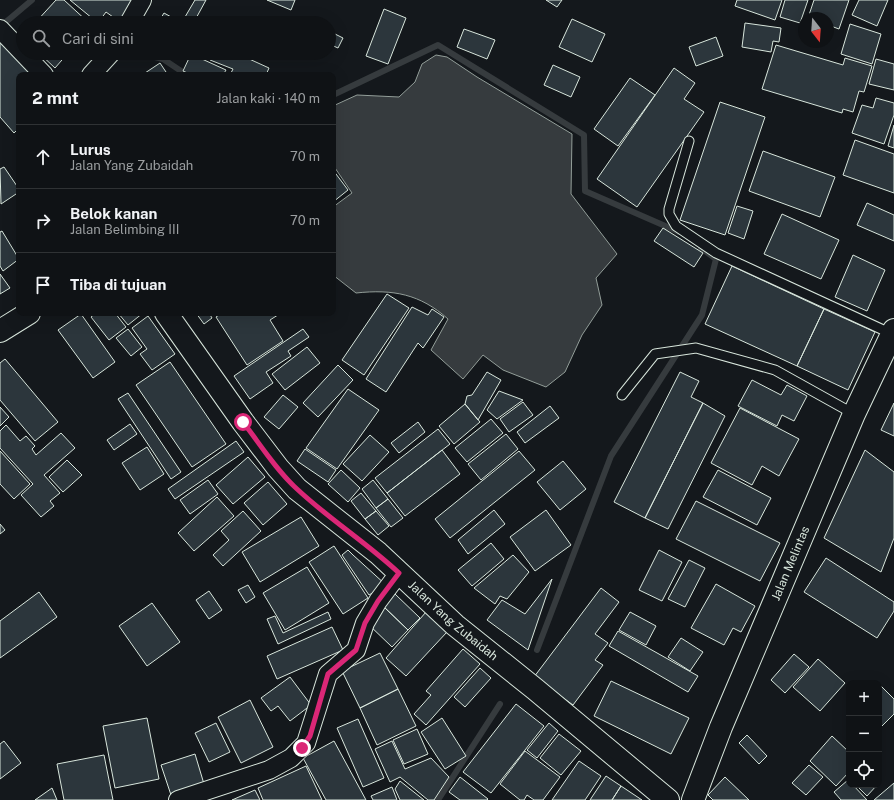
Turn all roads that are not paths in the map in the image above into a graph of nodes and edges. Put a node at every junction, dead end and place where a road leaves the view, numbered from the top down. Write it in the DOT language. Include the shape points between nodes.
graph roads {
  1 [pos="142,0"];
  2 [pos="133,16"];
  3 [pos="4,34"];
  4 [pos="16,46"];
  5 [pos="29,60"];
  6 [pos="105,60"];
  7 [pos="41,72"];
  8 [pos="94,72"];
  9 [pos="689,141"];
  10 [pos="24,316"];
  11 [pos="168,316"];
  12 [pos="0,332"];
  13 [pos="893,332"];
  14 [pos="622,395"];
  15 [pos="854,414"];
  16 [pos="399,573"];
  17 [pos="178,800"];
  18 [pos="668,800"];
  19 [pos="693,800"];
  1 -- 2 [label="street"];
  3 -- 4 [label="street"];
  5 -- 7 [label="street"];
  6 -- 8 [label="street"];
  9 -- 13 [label="lane" via="669,209 676,226 716,253"];
  10 -- 12 [label="street"];
  11 -- 16 [label="street, Jalan Yang Zubaidah" via="243,422 296,489 378,553"];
  13 -- 15 [label="street, Jalan Melintas"];
  14 -- 15 [label="lane" via="655,354 696,348 775,370"];
  15 -- 19 [label="street, Jalan Melintas" via="721,727"];
  16 -- 17 [label="street" via="368,618 356,650 328,674 310,736 302,748 281,765"];
  16 -- 18 [label="street, Jalan Yang Zubaidah" via="455,625 535,688"];
}
